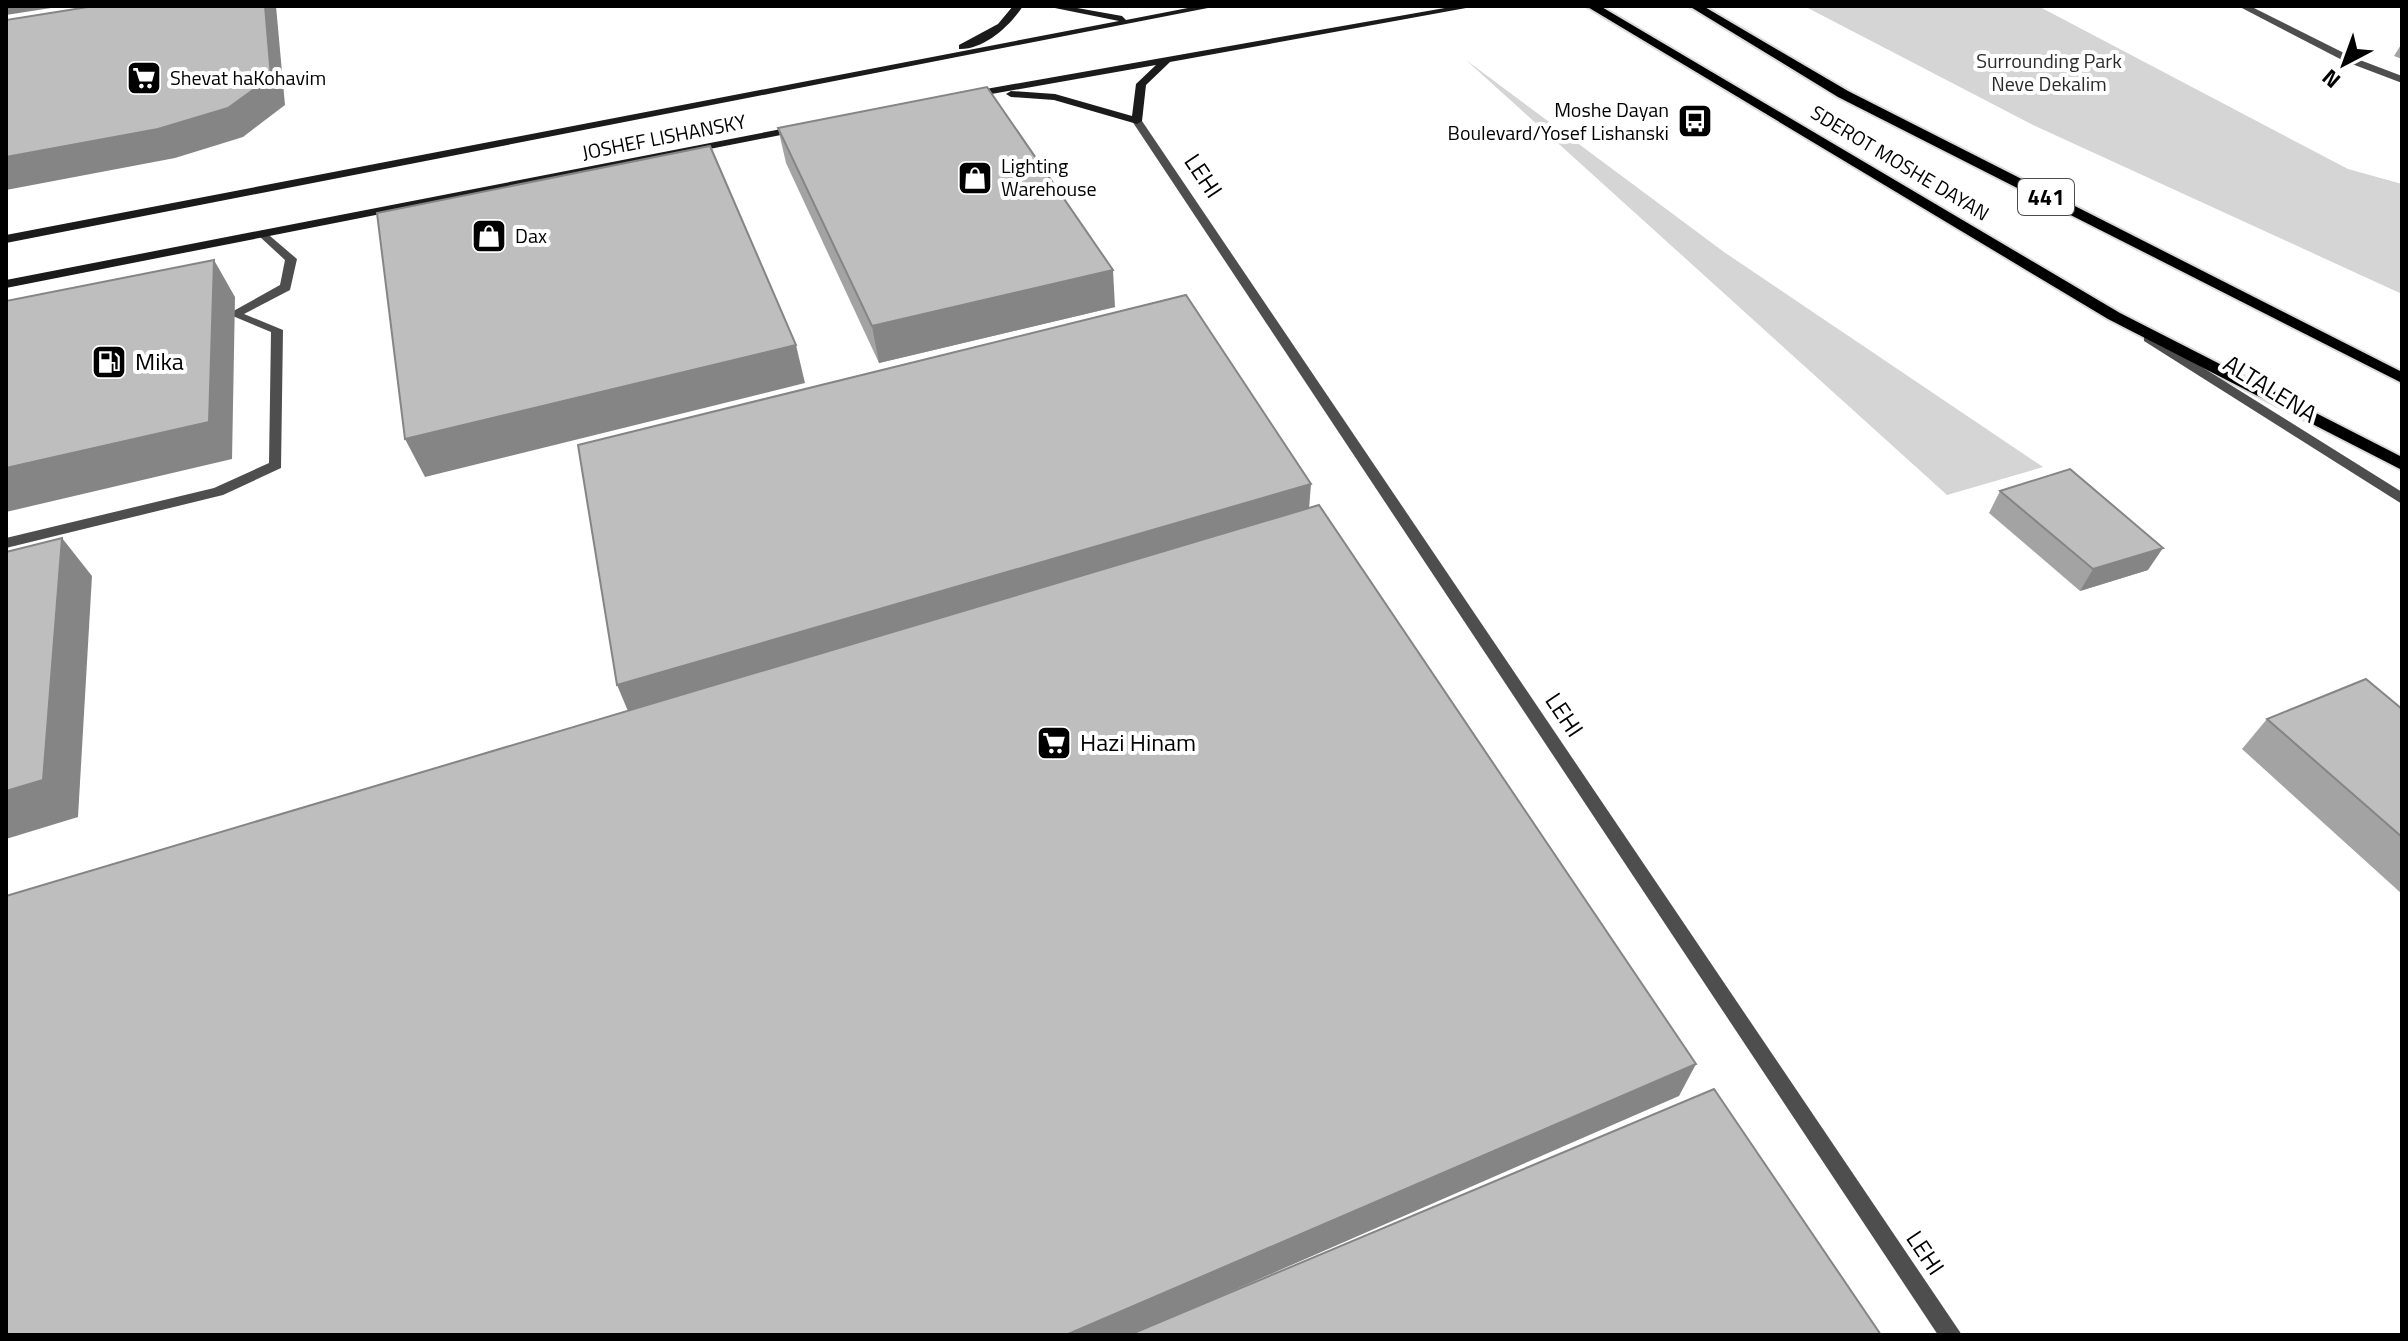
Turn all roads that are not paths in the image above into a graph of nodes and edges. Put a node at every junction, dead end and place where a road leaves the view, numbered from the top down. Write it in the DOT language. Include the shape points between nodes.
graph roads {
  1 [pos="1018,6"];
  2 [pos="1050,6"];
  3 [pos="1213,6"];
  4 [pos="1472,6"];
  5 [pos="1592,6"];
  6 [pos="1695,6"];
  7 [pos="2243,6"];
  8 [pos="1135,21"];
  9 [pos="942,57"];
  10 [pos="1167,61"];
  11 [pos="2402,80"];
  12 [pos="986,92"];
  13 [pos="955,98"];
  14 [pos="1137,121"];
  15 [pos="817,125"];
  16 [pos="263,234"];
  17 [pos="6,239"];
  18 [pos="6,284"];
  19 [pos="2114,316"];
  20 [pos="2402,378"];
  21 [pos="2402,464"];
  22 [pos="2402,499"];
  23 [pos="6,543"];
  24 [pos="1951,1335"];
  1 -- 9 [label="main road" via="1010,20 988,35"];
  2 -- 8 [label="main road"];
  3 -- 8 [label="main road, JOSHEF LISHANSKY"];
  4 -- 10 [label="main road"];
  5 -- 19 [label="main road, SDEROT MOSHE DAYAN"];
  6 -- 20 [label="main road, SDEROT MOSHE DAYAN / 441" via="1843,94"];
  7 -- 11 [label="street"];
  8 -- 9 [label="main road, JOSHEF LISHANSKY"];
  9 -- 17 [label="main road, JOSHEF LISHANSKY"];
  10 -- 12 [label="main road"];
  10 -- 14 [label="main road" via="1141,84"];
  12 -- 13 [label="main road"];
  12 -- 14 [label="main road" via="1055,97"];
  14 -- 24 [label="street, LEHI"];
  15 -- 16 [label="main road, JOSHEF LISHANSKY"];
  16 -- 18 [label="main road, JOSHEF LISHANSKY"];
  16 -- 23 [label="street" via="291,259 286,287 234,314 277,330 276,465 218,492"];
  19 -- 21 [label="main road, SDEROT MOSHE DAYAN"];
  19 -- 22 [label="street, ALTALENA"];
}
